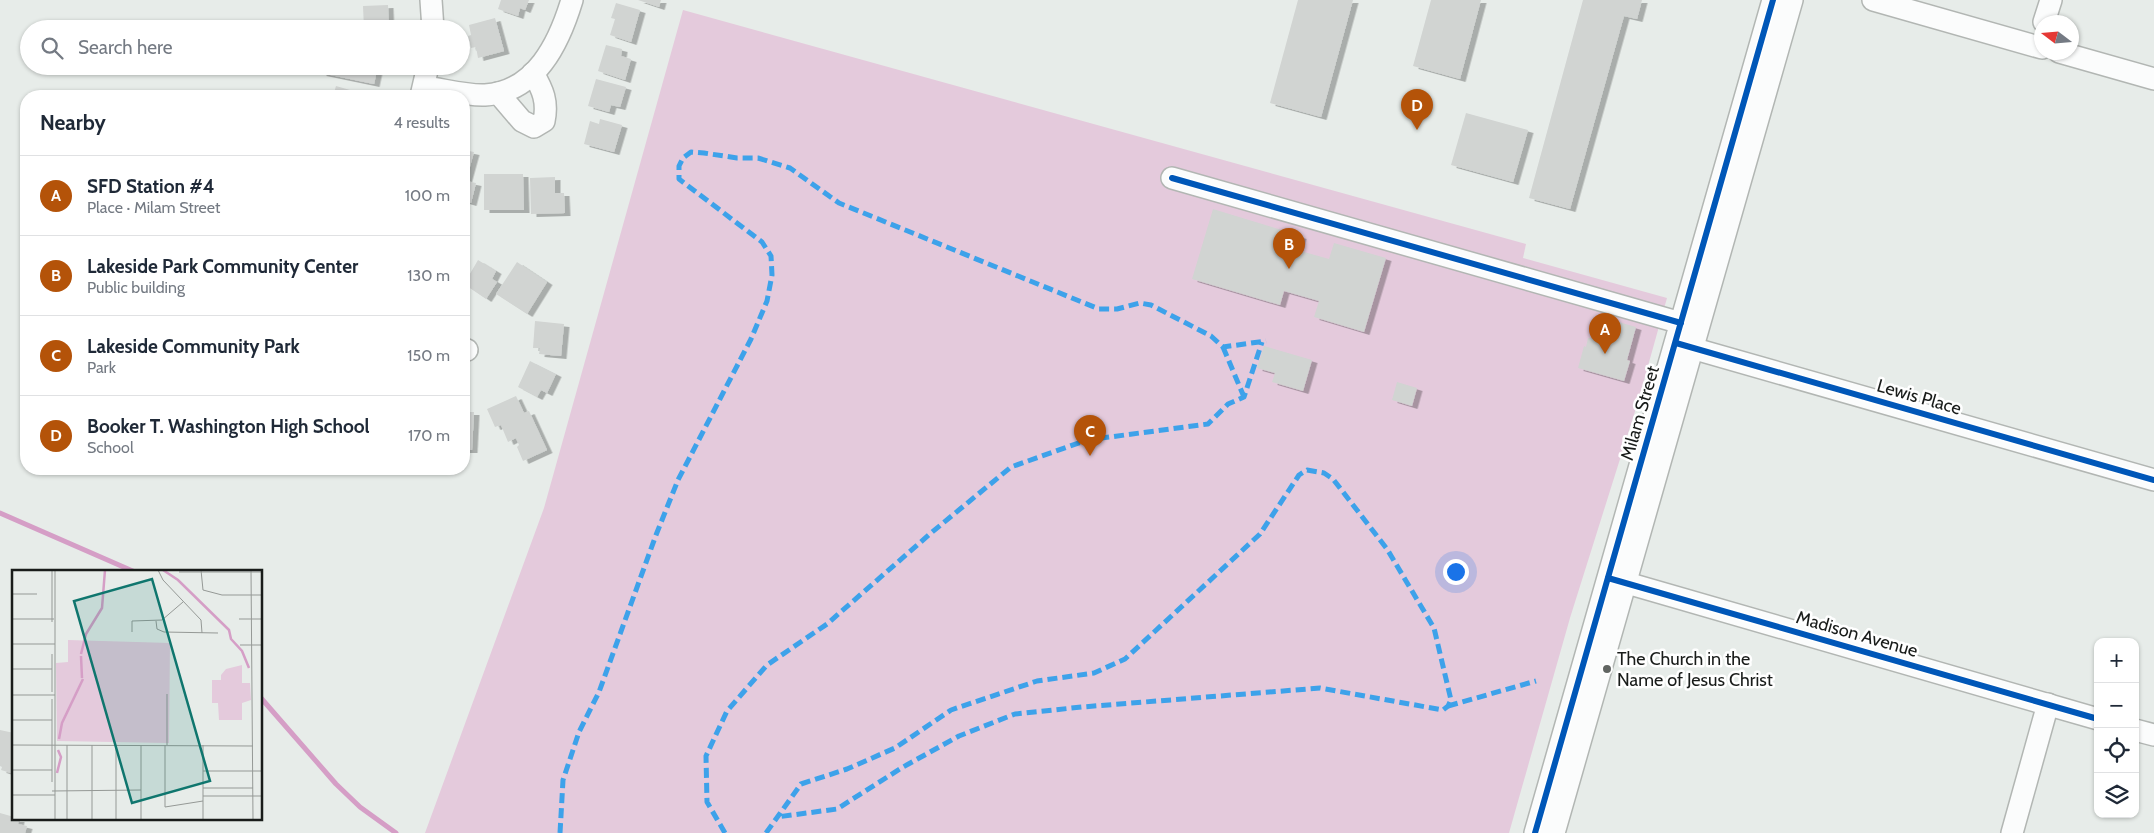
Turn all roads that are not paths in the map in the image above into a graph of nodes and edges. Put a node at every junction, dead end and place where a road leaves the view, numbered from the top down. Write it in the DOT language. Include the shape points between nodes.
graph roads {
  1 [pos="431,0"];
  2 [pos="572,0"];
  3 [pos="1773,0"];
  4 [pos="1792,0"];
  5 [pos="1873,0"];
  6 [pos="2051,0"];
  7 [pos="2046,15"];
  8 [pos="432,20"];
  9 [pos="2034,40"];
  10 [pos="2079,58"];
  11 [pos="533,73"];
  12 [pos="426,75"];
  13 [pos="2154,79"];
  14 [pos="422,90"];
  15 [pos="498,93"];
  16 [pos="470,94"];
  17 [pos="1172,178"];
  18 [pos="1681,323"];
  19 [pos="1685,346"];
  20 [pos="2154,480"];
  21 [pos="1617,580"];
  22 [pos="2048,704"];
  23 [pos="2094,718"];
  24 [pos="2139,731"];
  25 [pos="2154,735"];
  26 [pos="1551,830"];
  27 [pos="2012,833"];
  1 -- 8 [label="street"];
  2 -- 11 [label="street" via="551,53"];
  3 -- 18 [label="street, Milam Street"];
  4 -- 19 [label="street, Milam Street"];
  5 -- 9 [label="street"];
  6 -- 7 [label="street"];
  10 -- 13 [label="street"];
  11 -- 15 [label="street" via="507,91"];
  11 -- 15 [label="street" via="544,93 547,108 544,121 534,127 522,121"];
  12 -- 14 [label="street"];
  15 -- 16 [label="street"];
  17 -- 18 [label="street"];
  18 -- 19 [label="street, Milam Street"];
  19 -- 20 [label="street, Lewis Place"];
  19 -- 21 [label="street, Milam Street"];
  21 -- 22 [label="street, Madison Avenue"];
  21 -- 26 [label="street, Milam Street"];
  22 -- 23 [label="street, Madison Avenue"];
  22 -- 27 [label="street"];
  24 -- 25 [label="street"];
}
